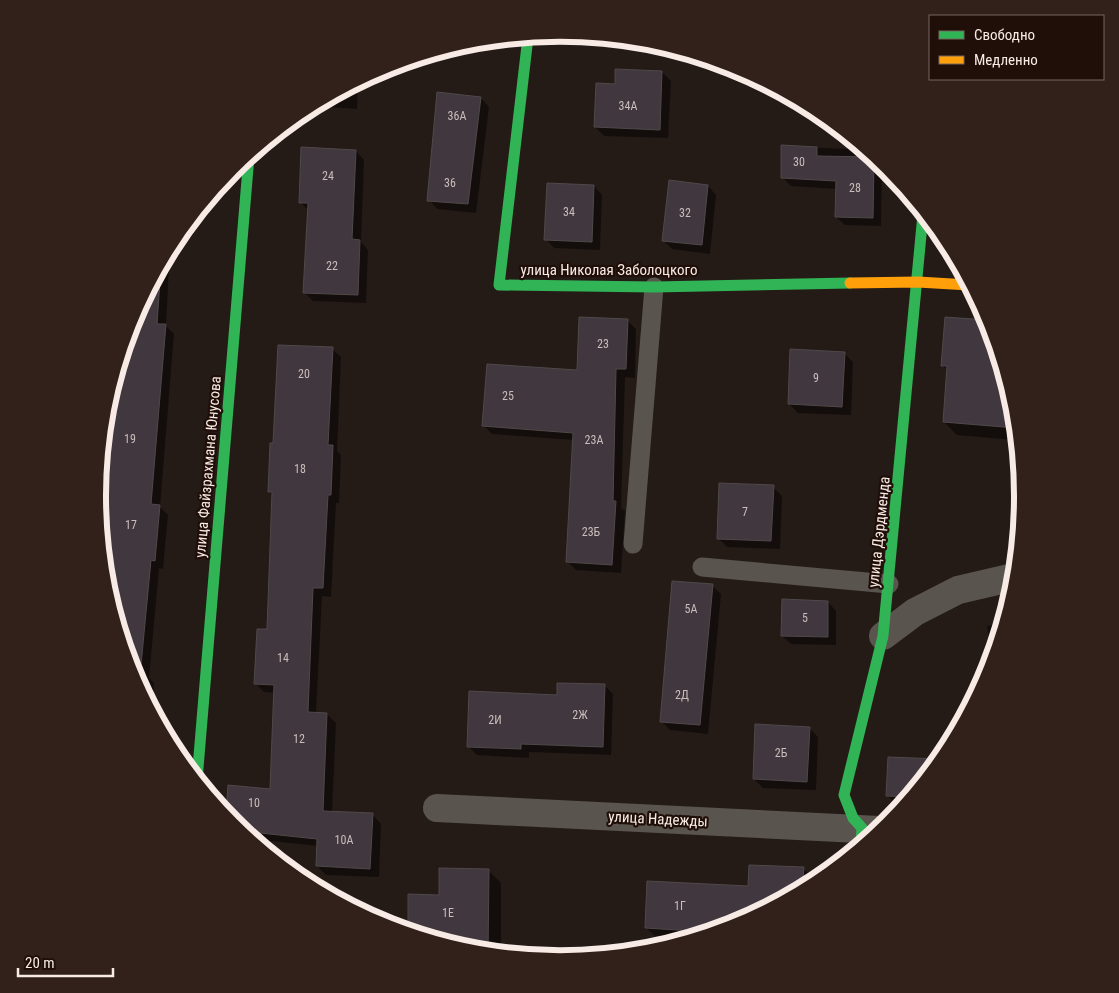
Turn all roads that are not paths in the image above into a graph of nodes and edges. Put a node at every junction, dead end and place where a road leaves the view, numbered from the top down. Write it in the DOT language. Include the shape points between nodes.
graph roads {
  1 [pos="527,43"];
  2 [pos="248,166"];
  3 [pos="922,223"];
  4 [pos="918,282"];
  5 [pos="961,285"];
  6 [pos="654,286"];
  7 [pos="633,544"];
  8 [pos="702,567"];
  9 [pos="1006,579"];
  10 [pos="889,584"];
  11 [pos="883,636"];
  12 [pos="198,771"];
  13 [pos="437,808"];
  14 [pos="865,832"];
  15 [pos="864,834"];
  1 -- 6 [label="street, улица Николая Заболоцкого" via="499,285"];
  2 -- 12 [label="street, улица Файзрахмана Юнусова"];
  3 -- 4 [label="street, улица Дэрдменда"];
  4 -- 5 [label="street, улица Николая Заболоцкого"];
  4 -- 6 [label="street, улица Николая Заболоцкого"];
  4 -- 10 [label="street, улица Дэрдменда"];
  6 -- 7 [label="lane"];
  8 -- 10 [label="lane"];
  9 -- 11 [label="street" via="958,590 915,612"];
  10 -- 11 [label="street, улица Дэрдменда"];
  11 -- 14 [label="street, улица Дэрдменда" via="844,796 853,818"];
  13 -- 15 [label="street, улица Надежды"];
}
